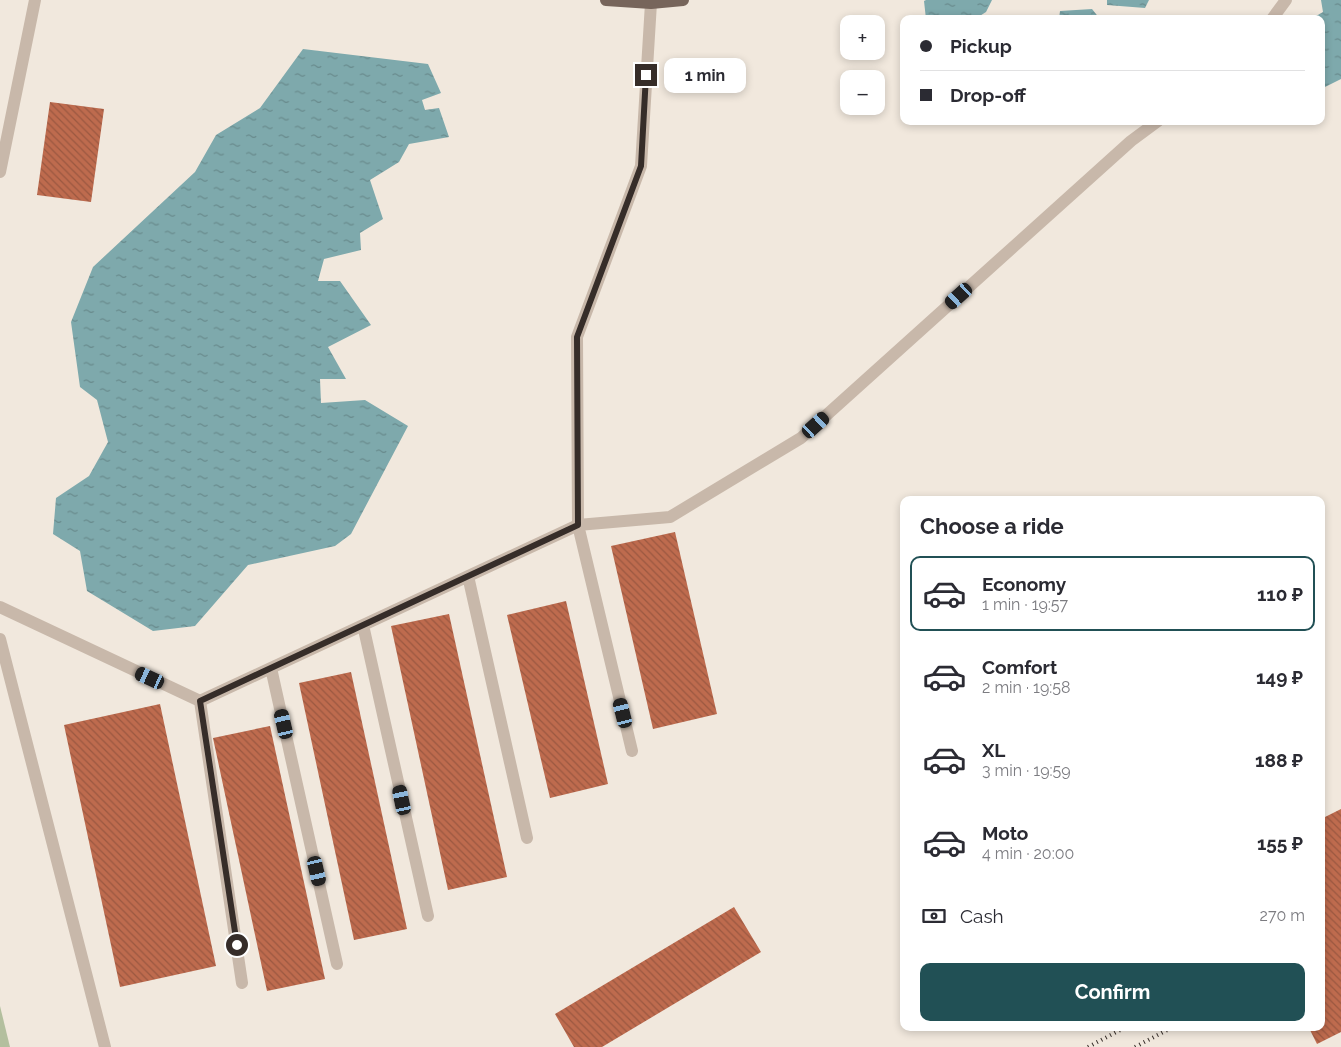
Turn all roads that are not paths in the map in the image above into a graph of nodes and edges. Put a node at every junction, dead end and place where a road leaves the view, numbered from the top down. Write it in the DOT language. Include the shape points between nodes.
graph roads {
  1 [pos="35,0"];
  2 [pos="606,0"];
  3 [pos="683,0"];
  4 [pos="1286,0"];
  5 [pos="651,3"];
  6 [pos="1275,15"];
  7 [pos="1153,125"];
  8 [pos="0,172"];
  9 [pos="578,525"];
  10 [pos="468,576"];
  11 [pos="0,607"];
  12 [pos="363,625"];
  13 [pos="0,640"];
  14 [pos="271,668"];
  15 [pos="200,701"];
  16 [pos="632,751"];
  17 [pos="527,838"];
  18 [pos="428,916"];
  19 [pos="338,964"];
  20 [pos="242,983"];
  21 [pos="105,1047"];
  1 -- 8 [label="lane"];
  2 -- 5 [label="main road"];
  3 -- 5 [label="main road"];
  4 -- 6 [label="lane"];
  5 -- 9 [label="lane" via="641,166 577,337"];
  7 -- 9 [label="lane" via="801,438 670,517"];
  9 -- 10 [label="lane"];
  9 -- 16 [label="lane"];
  10 -- 12 [label="lane"];
  10 -- 17 [label="lane"];
  11 -- 15 [label="lane"];
  12 -- 14 [label="lane"];
  12 -- 18 [label="lane"];
  13 -- 21 [label="lane"];
  14 -- 15 [label="lane"];
  14 -- 19 [label="lane"];
  15 -- 20 [label="lane"];
}
